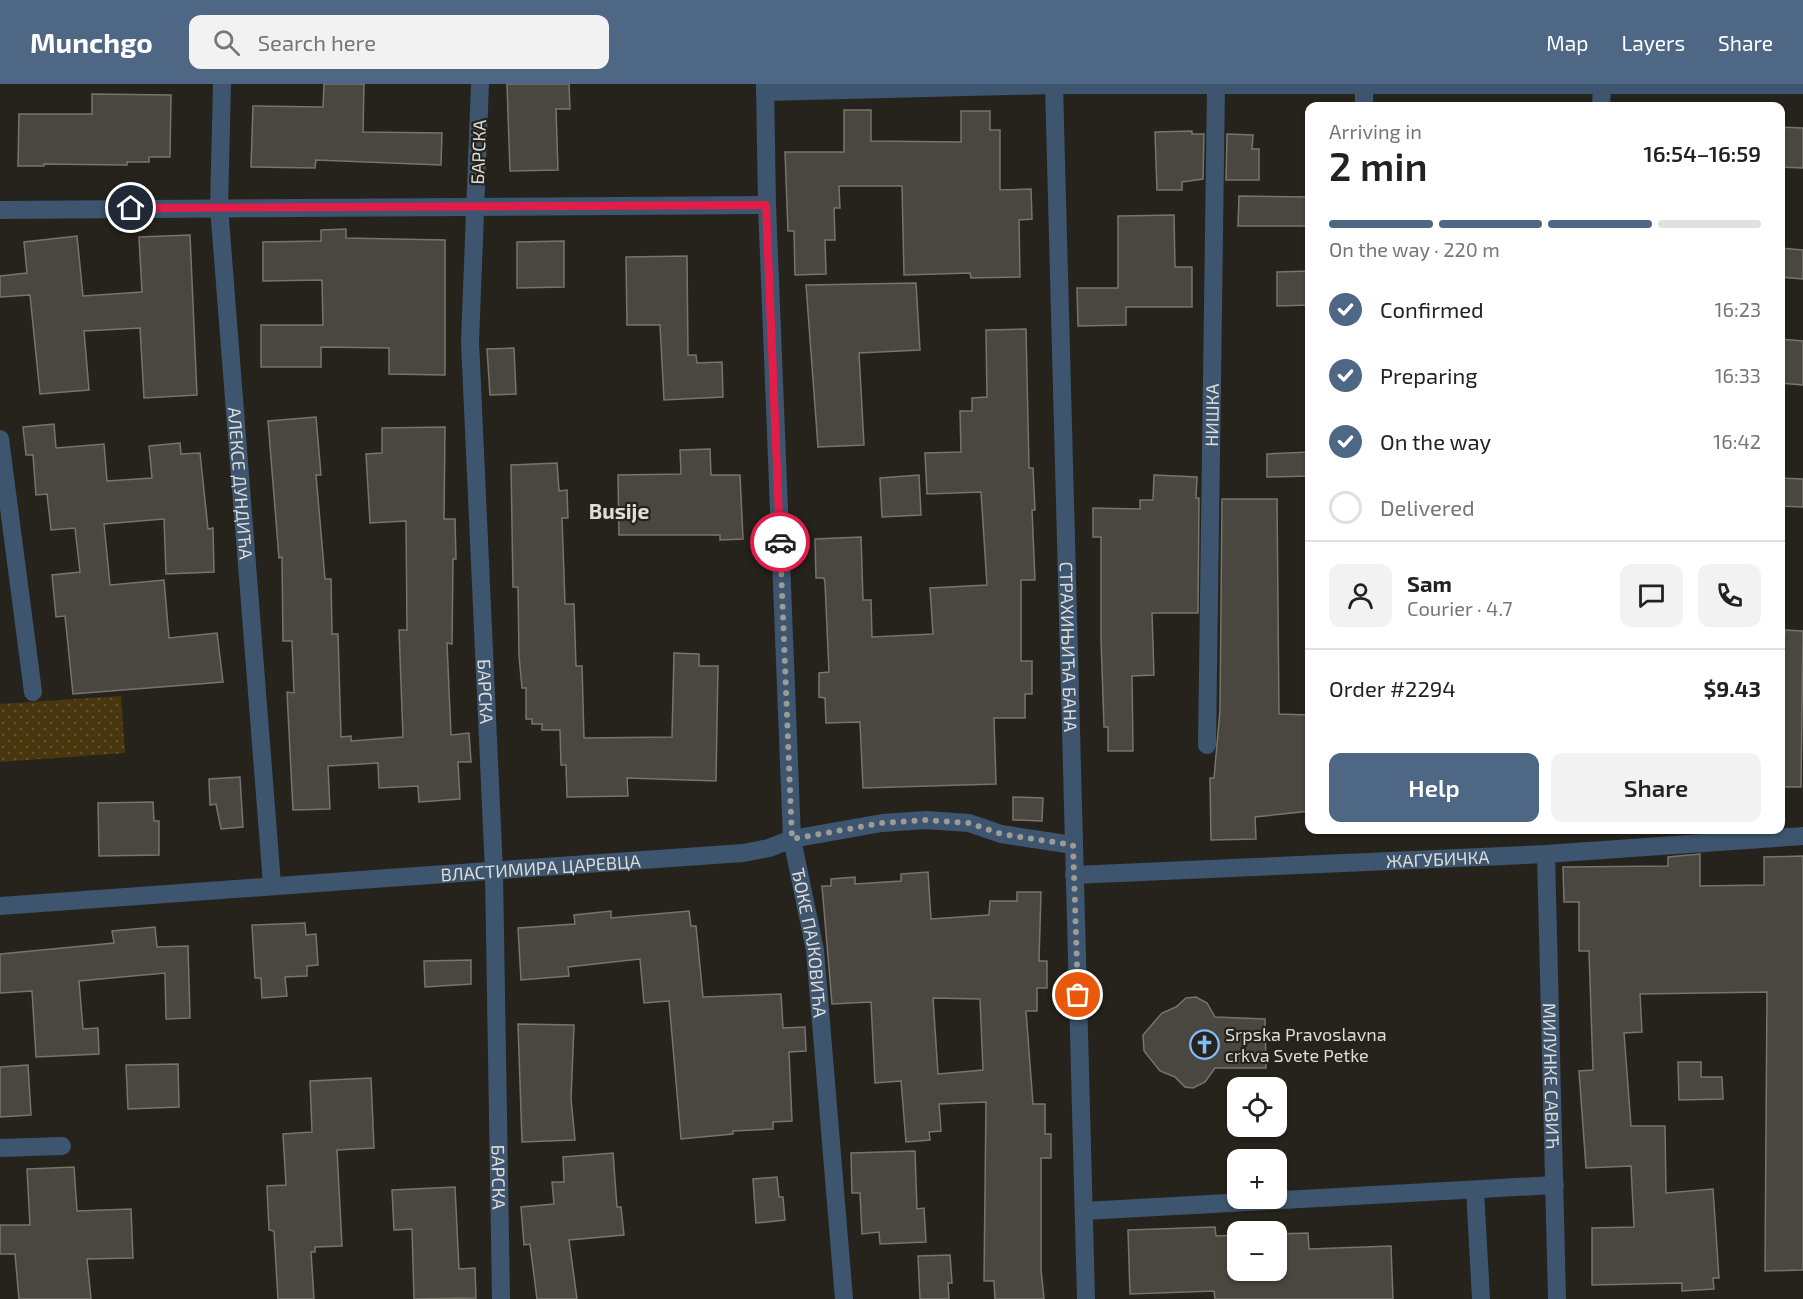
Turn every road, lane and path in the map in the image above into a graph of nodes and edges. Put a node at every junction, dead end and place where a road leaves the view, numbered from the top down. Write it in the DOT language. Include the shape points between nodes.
graph roads {
  1 [pos="222,84"];
  2 [pos="480,84"];
  3 [pos="1634,84"];
  4 [pos="1054,85"];
  5 [pos="1083,85"];
  6 [pos="1364,85"];
  7 [pos="1602,85"];
  8 [pos="1803,85"];
  9 [pos="1216,86"];
  10 [pos="765,88"];
  11 [pos="1364,102"];
  12 [pos="1601,102"];
  13 [pos="766,205"];
  14 [pos="219,207"];
  15 [pos="476,207"];
  16 [pos="0,210"];
  17 [pos="0,439"];
  18 [pos="33,692"];
  19 [pos="1207,745"];
  20 [pos="1803,836"];
  21 [pos="792,839"];
  22 [pos="1073,845"];
  23 [pos="1546,854"];
  24 [pos="494,872"];
  25 [pos="1074,875"];
  26 [pos="272,884"];
  27 [pos="0,906"];
  28 [pos="62,1146"];
  29 [pos="0,1148"];
  30 [pos="1555,1185"];
  31 [pos="1475,1190"];
  32 [pos="1084,1211"];
  33 [pos="501,1299"];
  34 [pos="844,1299"];
  35 [pos="1086,1299"];
  36 [pos="1481,1299"];
  37 [pos="1557,1299"];
  1 -- 14 [label="street, АЛЕКСЕ ДУНДИЋА"];
  2 -- 15 [label="street, БАРСКА"];
  3 -- 7 [label="street"];
  3 -- 8 [label="street"];
  4 -- 5 [label="street"];
  4 -- 10 [label="street"];
  4 -- 22 [label="street, СТРАХИЊИЋА БАНА"];
  5 -- 9 [label="street"];
  6 -- 7 [label="street"];
  6 -- 9 [label="street"];
  6 -- 11 [label="street"];
  7 -- 12 [label="street"];
  9 -- 19 [label="street, НИШКА"];
  10 -- 13 [label="street, ЂОКЕ ПАЈКОВИЋА"];
  13 -- 15 [label="street"];
  13 -- 21 [label="street, ЂОКЕ ПАЈКОВИЋА"];
  14 -- 15 [label="street"];
  14 -- 16 [label="street"];
  14 -- 26 [label="street, АЛЕКСЕ ДУНДИЋА"];
  15 -- 24 [label="street, БАРСКА" via="470,342"];
  17 -- 18 [label="street"];
  20 -- 23 [label="street, ЖАГУБИЧКА"];
  21 -- 22 [label="street, ВЛАСТИМИРА ЦАРЕВЦА" via="882,823 926,820 969,823 1001,834"];
  21 -- 24 [label="street, ВЛАСТИМИРА ЦАРЕВЦА" via="743,853"];
  21 -- 34 [label="street, ЂОКЕ ПАЈКОВИЋА" via="815,950"];
  22 -- 25 [label="street, СТРАХИЊИЋА БАНА"];
  23 -- 25 [label="street, ЖАГУБИЧКА"];
  23 -- 30 [label="street, МИЛУНКЕ САВИЋ"];
  24 -- 26 [label="street, ВЛАСТИМИРА ЦАРЕВЦА"];
  24 -- 33 [label="street, БАРСКА"];
  25 -- 32 [label="street, СТРАХИЊИЋА БАНА"];
  26 -- 27 [label="street, ВЛАСТИМИРА ЦАРЕВЦА"];
  28 -- 29 [label="street"];
  30 -- 31 [label="street"];
  30 -- 37 [label="street, МИЛУНКЕ САВИЋ"];
  31 -- 32 [label="street"];
  31 -- 36 [label="street"];
  32 -- 35 [label="street, СТРАХИЊИЋА БАНА"];
}
